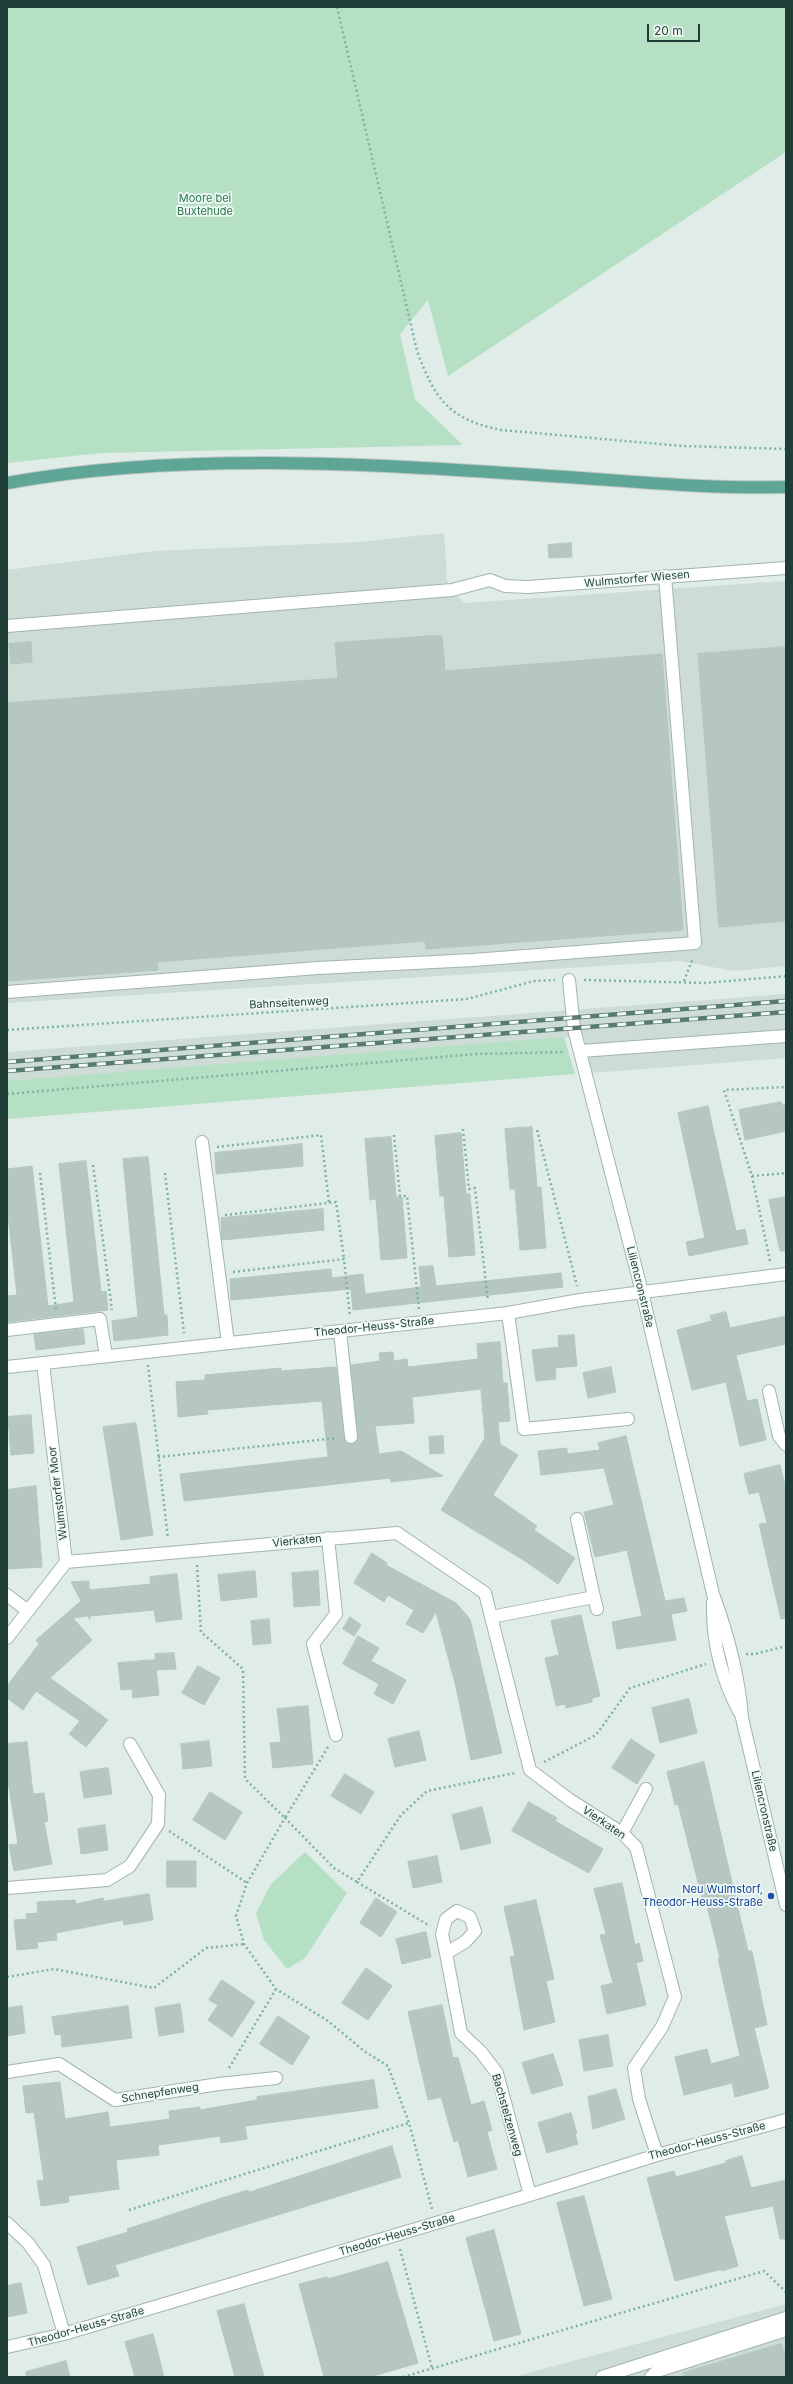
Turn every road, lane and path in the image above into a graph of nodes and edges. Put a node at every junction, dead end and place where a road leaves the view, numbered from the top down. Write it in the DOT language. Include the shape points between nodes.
graph roads {
  1 [pos="337,7"];
  2 [pos="786,449"];
  3 [pos="7,483"];
  4 [pos="786,487"];
  5 [pos="786,568"];
  6 [pos="665,576"];
  7 [pos="7,626"];
  8 [pos="695,943"];
  9 [pos="786,976"];
  10 [pos="569,980"];
  11 [pos="684,981"];
  12 [pos="7,992"];
  13 [pos="7,1030"];
  14 [pos="786,1036"];
  15 [pos="581,1052"];
  16 [pos="786,1087"];
  17 [pos="7,1094"];
  18 [pos="463,1129"];
  19 [pos="537,1130"];
  20 [pos="394,1136"];
  21 [pos="202,1145"];
  22 [pos="93,1165"];
  23 [pos="40,1173"];
  24 [pos="165,1173"];
  25 [pos="786,1173"];
  26 [pos="752,1176"];
  27 [pos="329,1203"];
  28 [pos="212,1217"];
  29 [pos="344,1259"];
  30 [pos="219,1274"];
  31 [pos="786,1274"];
  32 [pos="774,1276"];
  33 [pos="642,1292"];
  34 [pos="580,1300"];
  35 [pos="508,1313"];
  36 [pos="490,1315"];
  37 [pos="100,1319"];
  38 [pos="421,1322"];
  39 [pos="58,1324"];
  40 [pos="7,1330"];
  41 [pos="346,1330"];
  42 [pos="228,1343"];
  43 [pos="186,1348"];
  44 [pos="146,1352"];
  45 [pos="106,1356"];
  46 [pos="43,1364"];
  47 [pos="7,1367"];
  48 [pos="769,1391"];
  49 [pos="628,1419"];
  50 [pos="351,1437"];
  51 [pos="786,1445"];
  52 [pos="158,1457"];
  53 [pos="577,1519"];
  54 [pos="328,1538"];
  55 [pos="196,1551"];
  56 [pos="169,1553"];
  57 [pos="66,1562"];
  58 [pos="7,1595"];
  59 [pos="594,1596"];
  60 [pos="597,1609"];
  61 [pos="28,1610"];
  62 [pos="491,1617"];
  63 [pos="7,1638"];
  64 [pos="786,1646"];
  65 [pos="747,1654"];
  66 [pos="705,1664"];
  67 [pos="336,1735"];
  68 [pos="130,1744"];
  69 [pos="530,1770"];
  70 [pos="646,1789"];
  71 [pos="285,1818"];
  72 [pos="158,1824"];
  73 [pos="622,1833"];
  74 [pos="357,1882"];
  75 [pos="247,1883"];
  76 [pos="7,1888"];
  77 [pos="786,1905"];
  78 [pos="442,1934"];
  79 [pos="244,1944"];
  80 [pos="446,1953"];
  81 [pos="7,1977"];
  82 [pos="276,1989"];
  83 [pos="7,2072"];
  84 [pos="276,2078"];
  85 [pos="219,2084"];
  86 [pos="786,2120"];
  87 [pos="408,2123"];
  88 [pos="657,2154"];
  89 [pos="530,2195"];
  90 [pos="129,2210"];
  91 [pos="7,2223"];
  92 [pos="436,2223"];
  93 [pos="396,2236"];
  94 [pos="786,2292"];
  95 [pos="786,2318"];
  96 [pos="786,2330"];
  97 [pos="64,2334"];
  98 [pos="7,2347"];
  99 [pos="432,2368"];
  100 [pos="403,2377"];
  101 [pos="602,2377"];
  102 [pos="651,2377"];
  1 -- 2 [label="path" via="417,350 426,377 437,397 467,420 501,430 682,446"];
  3 -- 4 [label="main road" via="110,470 276,463 484,472 664,484"];
  5 -- 6 [label="street, Wulmstorfer Wiesen"];
  6 -- 7 [label="street, Wulmstorfer Wiesen" via="528,587 505,586 490,580 452,590"];
  6 -- 8 [label="street"];
  8 -- 11 [label="path" via="694,955"];
  8 -- 12 [label="street"];
  9 -- 11 [label="path, Bahnseitenweg" via="705,983"];
  10 -- 11 [label="path, Bahnseitenweg" via="638,983"];
  10 -- 13 [label="path, Bahnseitenweg" via="534,981 467,999"];
  10 -- 15 [label="street, Liliencronstraße" via="574,1029"];
  14 -- 15 [label="street"];
  15 -- 17 [label="path" via="475,1054"];
  15 -- 33 [label="street, Liliencronstraße"];
  16 -- 26 [label="path" via="724,1090"];
  18 -- 36 [label="path" via="469,1189 475,1188"];
  19 -- 34 [label="path"];
  20 -- 38 [label="path" via="400,1196 407,1196"];
  21 -- 27 [label="path" via="321,1135"];
  21 -- 28 [label="street"];
  22 -- 37 [label="path" via="113,1318"];
  23 -- 39 [label="path"];
  24 -- 43 [label="path"];
  25 -- 26 [label="path"];
  26 -- 32 [label="path"];
  27 -- 28 [label="path"];
  27 -- 29 [label="path" via="336,1202"];
  28 -- 30 [label="street"];
  29 -- 30 [label="path"];
  29 -- 41 [label="path"];
  30 -- 42 [label="street"];
  31 -- 32 [label="street, Theodor-Heuss-Straße"];
  32 -- 33 [label="street, Theodor-Heuss-Straße"];
  33 -- 34 [label="street, Theodor-Heuss-Straße"];
  33 -- 77 [label="street, Liliencronstraße" via="713,1594 712,1630 727,1689 742,1718"];
  34 -- 35 [label="street, Theodor-Heuss-Straße"];
  35 -- 36 [label="street, Theodor-Heuss-Straße"];
  35 -- 49 [label="street" via="524,1429"];
  36 -- 38 [label="street, Theodor-Heuss-Straße"];
  37 -- 39 [label="street"];
  37 -- 45 [label="street"];
  38 -- 41 [label="street, Theodor-Heuss-Straße"];
  39 -- 40 [label="street"];
  41 -- 42 [label="street, Theodor-Heuss-Straße"];
  41 -- 50 [label="street"];
  42 -- 43 [label="street, Theodor-Heuss-Straße"];
  43 -- 44 [label="street, Theodor-Heuss-Straße"];
  44 -- 45 [label="street, Theodor-Heuss-Straße"];
  44 -- 52 [label="path"];
  45 -- 46 [label="street, Theodor-Heuss-Straße"];
  46 -- 47 [label="street, Theodor-Heuss-Straße"];
  46 -- 57 [label="street, Wulmstorfer Moor"];
  48 -- 51 [label="street" via="779,1436"];
  50 -- 52 [label="path"];
  52 -- 56 [label="path"];
  53 -- 59 [label="street"];
  54 -- 55 [label="street, Vierkaten"];
  54 -- 62 [label="street, Vierkaten" via="397,1533 485,1593"];
  54 -- 67 [label="street" via="336,1614 313,1644"];
  55 -- 56 [label="street, Vierkaten"];
  55 -- 71 [label="path" via="202,1632 243,1669 245,1778"];
  56 -- 57 [label="street, Vierkaten"];
  57 -- 61 [label="street"];
  58 -- 61 [label="street"];
  59 -- 60 [label="street"];
  59 -- 62 [label="street"];
  61 -- 63 [label="street"];
  62 -- 69 [label="street, Vierkaten"];
  64 -- 65 [label="path"];
  66 -- 69 [label="path" via="630,1688 596,1735"];
  67 -- 71 [label="path"];
  68 -- 72 [label="street" via="159,1795"];
  69 -- 73 [label="street, Vierkaten" via="570,1800"];
  69 -- 74 [label="path" via="427,1791 401,1815"];
  70 -- 73 [label="street"];
  71 -- 74 [label="path" via="334,1868"];
  71 -- 75 [label="path"];
  72 -- 75 [label="path"];
  72 -- 76 [label="street" via="130,1866 106,1880"];
  73 -- 88 [label="street, Vierkaten" via="636,1847 675,1997 662,2027 634,2068 639,2099"];
  74 -- 78 [label="path"];
  75 -- 79 [label="path" via="236,1916"];
  78 -- 80 [label="street, Bachstelzenweg"];
  78 -- 80 [label="street" via="446,1919 457,1911 470,1918 475,1931 465,1942"];
  79 -- 81 [label="path" via="206,1948 154,1988 54,1969"];
  79 -- 82 [label="path"];
  80 -- 89 [label="street, Bachstelzenweg" via="461,2033 481,2052 497,2073"];
  82 -- 85 [label="path"];
  82 -- 87 [label="path" via="328,2021 364,2051 388,2066"];
  83 -- 85 [label="street, Schnepfenweg" via="59,2064 115,2100"];
  84 -- 85 [label="street, Schnepfenweg"];
  86 -- 88 [label="street, Theodor-Heuss-Straße"];
  87 -- 90 [label="path"];
  87 -- 92 [label="path"];
  88 -- 89 [label="street, Theodor-Heuss-Straße"];
  89 -- 92 [label="street, Theodor-Heuss-Straße"];
  91 -- 97 [label="street" via="28,2243 44,2265"];
  92 -- 93 [label="street, Theodor-Heuss-Straße"];
  93 -- 97 [label="street, Theodor-Heuss-Straße"];
  93 -- 99 [label="path"];
  94 -- 99 [label="path" via="764,2271"];
  95 -- 101 [label="street"];
  96 -- 102 [label="street" via="657,2371"];
  97 -- 98 [label="street, Theodor-Heuss-Straße"];
  99 -- 100 [label="path"];
}
